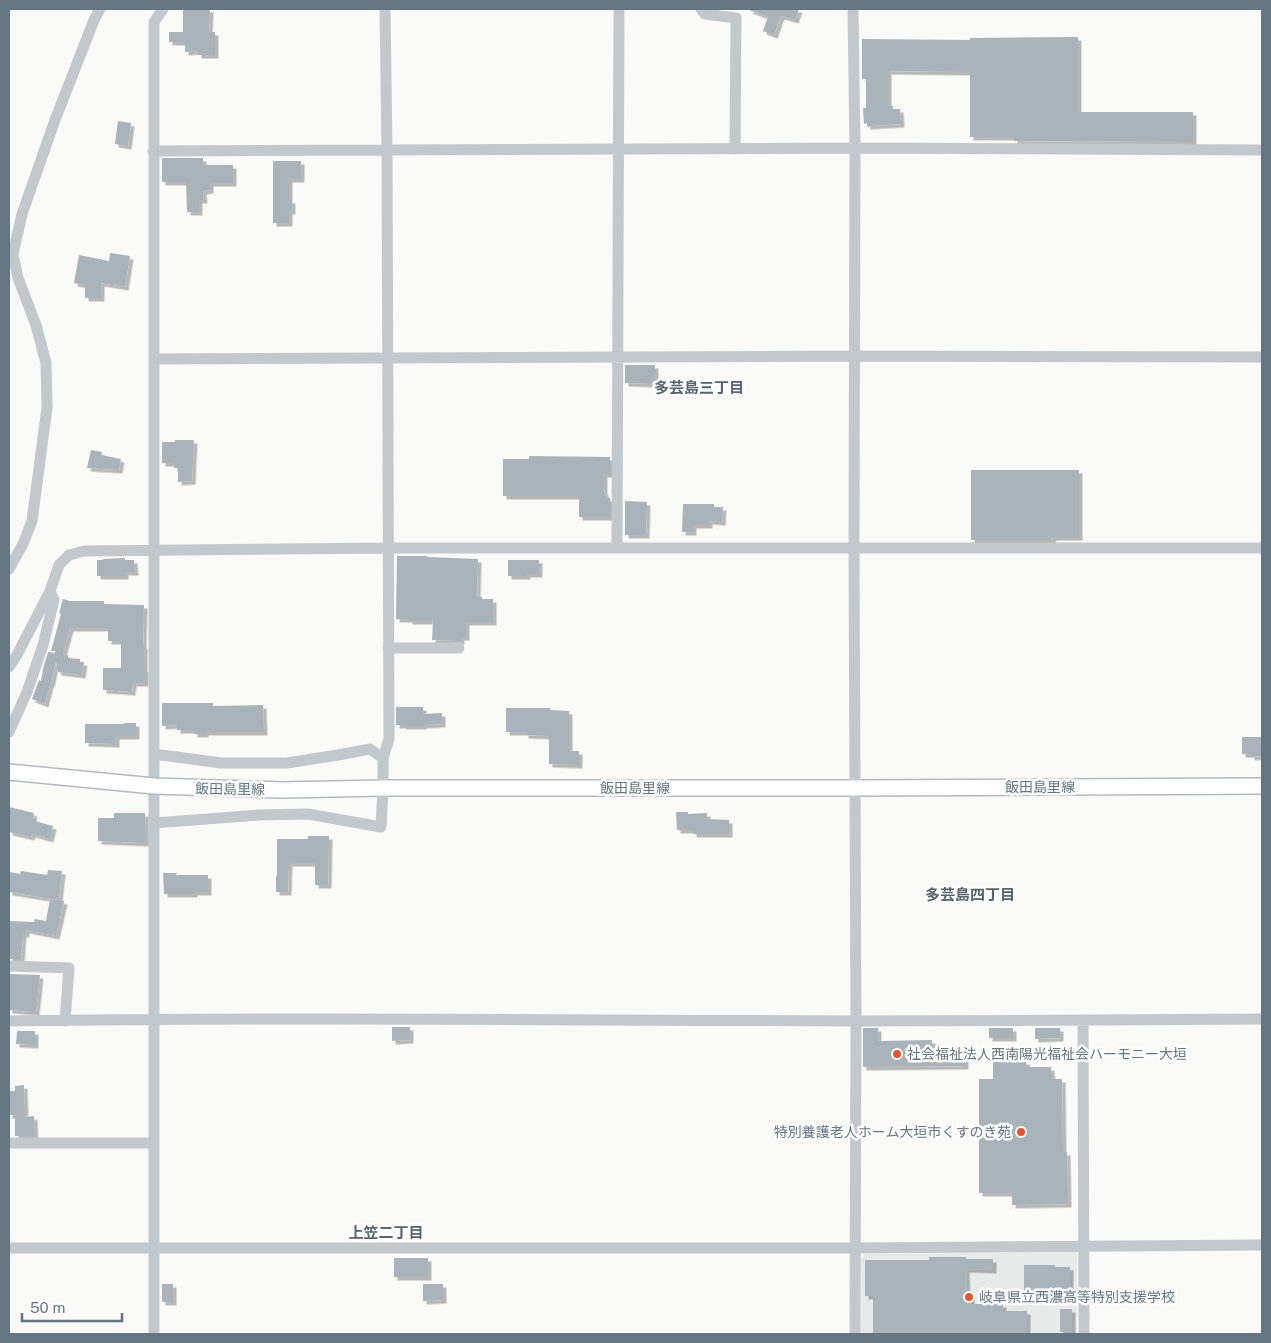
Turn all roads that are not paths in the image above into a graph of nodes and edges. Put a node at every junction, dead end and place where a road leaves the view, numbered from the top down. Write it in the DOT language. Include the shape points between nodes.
graph roads {
  1 [pos="100,9"];
  2 [pos="163,9"];
  3 [pos="385,9"];
  4 [pos="619,9"];
  5 [pos="701,9"];
  6 [pos="853,9"];
  7 [pos="854,148"];
  8 [pos="618,149"];
  9 [pos="735,149"];
  10 [pos="387,150"];
  11 [pos="1262,150"];
  12 [pos="153,151"];
  13 [pos="854,356"];
  14 [pos="618,357"];
  15 [pos="1262,357"];
  16 [pos="387,358"];
  17 [pos="154,359"];
  18 [pos="387,548"];
  19 [pos="617,548"];
  20 [pos="854,548"];
  21 [pos="1262,548"];
  22 [pos="153,550"];
  23 [pos="9,570"];
  24 [pos="50,591"];
  25 [pos="388,648"];
  26 [pos="459,648"];
  27 [pos="9,667"];
  28 [pos="9,732"];
  29 [pos="154,754"];
  30 [pos="383,758"];
  31 [pos="9,772"];
  32 [pos="1262,786"];
  33 [pos="383,788"];
  34 [pos="855,788"];
  35 [pos="154,823"];
  36 [pos="9,966"];
  37 [pos="154,1019"];
  38 [pos="1262,1019"];
  39 [pos="65,1020"];
  40 [pos="856,1020"];
  41 [pos="1083,1020"];
  42 [pos="9,1022"];
  43 [pos="9,1143"];
  44 [pos="154,1143"];
  45 [pos="1262,1245"];
  46 [pos="1085,1246"];
  47 [pos="9,1248"];
  48 [pos="154,1248"];
  49 [pos="855,1248"];
  50 [pos="154,1334"];
  51 [pos="855,1334"];
  52 [pos="1084,1334"];
  1 -- 23 [label="street" via="55,120 22,214 13,254 46,363 47,408 32,521"];
  2 -- 12 [label="street" via="154,22"];
  3 -- 10 [label="street"];
  4 -- 8 [label="street"];
  5 -- 9 [label="street" via="706,14 736,18"];
  6 -- 7 [label="street"];
  7 -- 9 [label="street"];
  7 -- 11 [label="street"];
  7 -- 13 [label="street"];
  8 -- 9 [label="street"];
  8 -- 10 [label="street"];
  8 -- 14 [label="street"];
  10 -- 12 [label="street"];
  10 -- 16 [label="street"];
  12 -- 17 [label="street"];
  13 -- 14 [label="street"];
  13 -- 15 [label="street"];
  13 -- 20 [label="street"];
  14 -- 16 [label="street"];
  14 -- 19 [label="street"];
  16 -- 17 [label="street"];
  16 -- 18 [label="street"];
  17 -- 22 [label="street"];
  18 -- 19 [label="street"];
  18 -- 22 [label="street"];
  18 -- 25 [label="street"];
  19 -- 20 [label="street"];
  20 -- 21 [label="street"];
  20 -- 34 [label="street"];
  22 -- 24 [label="street" via="84,551 69,555 59,565"];
  22 -- 29 [label="street"];
  24 -- 27 [label="street"];
  24 -- 28 [label="street" via="54,600 42,645"];
  25 -- 26 [label="street"];
  25 -- 30 [label="street" via="389,739"];
  29 -- 30 [label="street" via="221,764 287,763 370,749"];
  29 -- 35 [label="street"];
  30 -- 33 [label="street"];
  31 -- 33 [label="main road, 飯田島里線, bridge" via="154,786 282,790"];
  32 -- 34 [label="main road, 飯田島里線"];
  33 -- 34 [label="main road, 飯田島里線"];
  33 -- 35 [label="street" via="381,827 308,814"];
  34 -- 40 [label="street"];
  35 -- 37 [label="street"];
  36 -- 39 [label="street" via="69,968"];
  37 -- 39 [label="street"];
  37 -- 40 [label="street"];
  37 -- 44 [label="street"];
  38 -- 41 [label="street"];
  39 -- 42 [label="street"];
  40 -- 41 [label="street"];
  40 -- 49 [label="street"];
  41 -- 46 [label="street"];
  43 -- 44 [label="street"];
  44 -- 48 [label="street"];
  45 -- 46 [label="street"];
  46 -- 49 [label="street"];
  46 -- 52 [label="street"];
  47 -- 48 [label="street"];
  48 -- 49 [label="street"];
  48 -- 50 [label="street"];
  49 -- 51 [label="street"];
}
